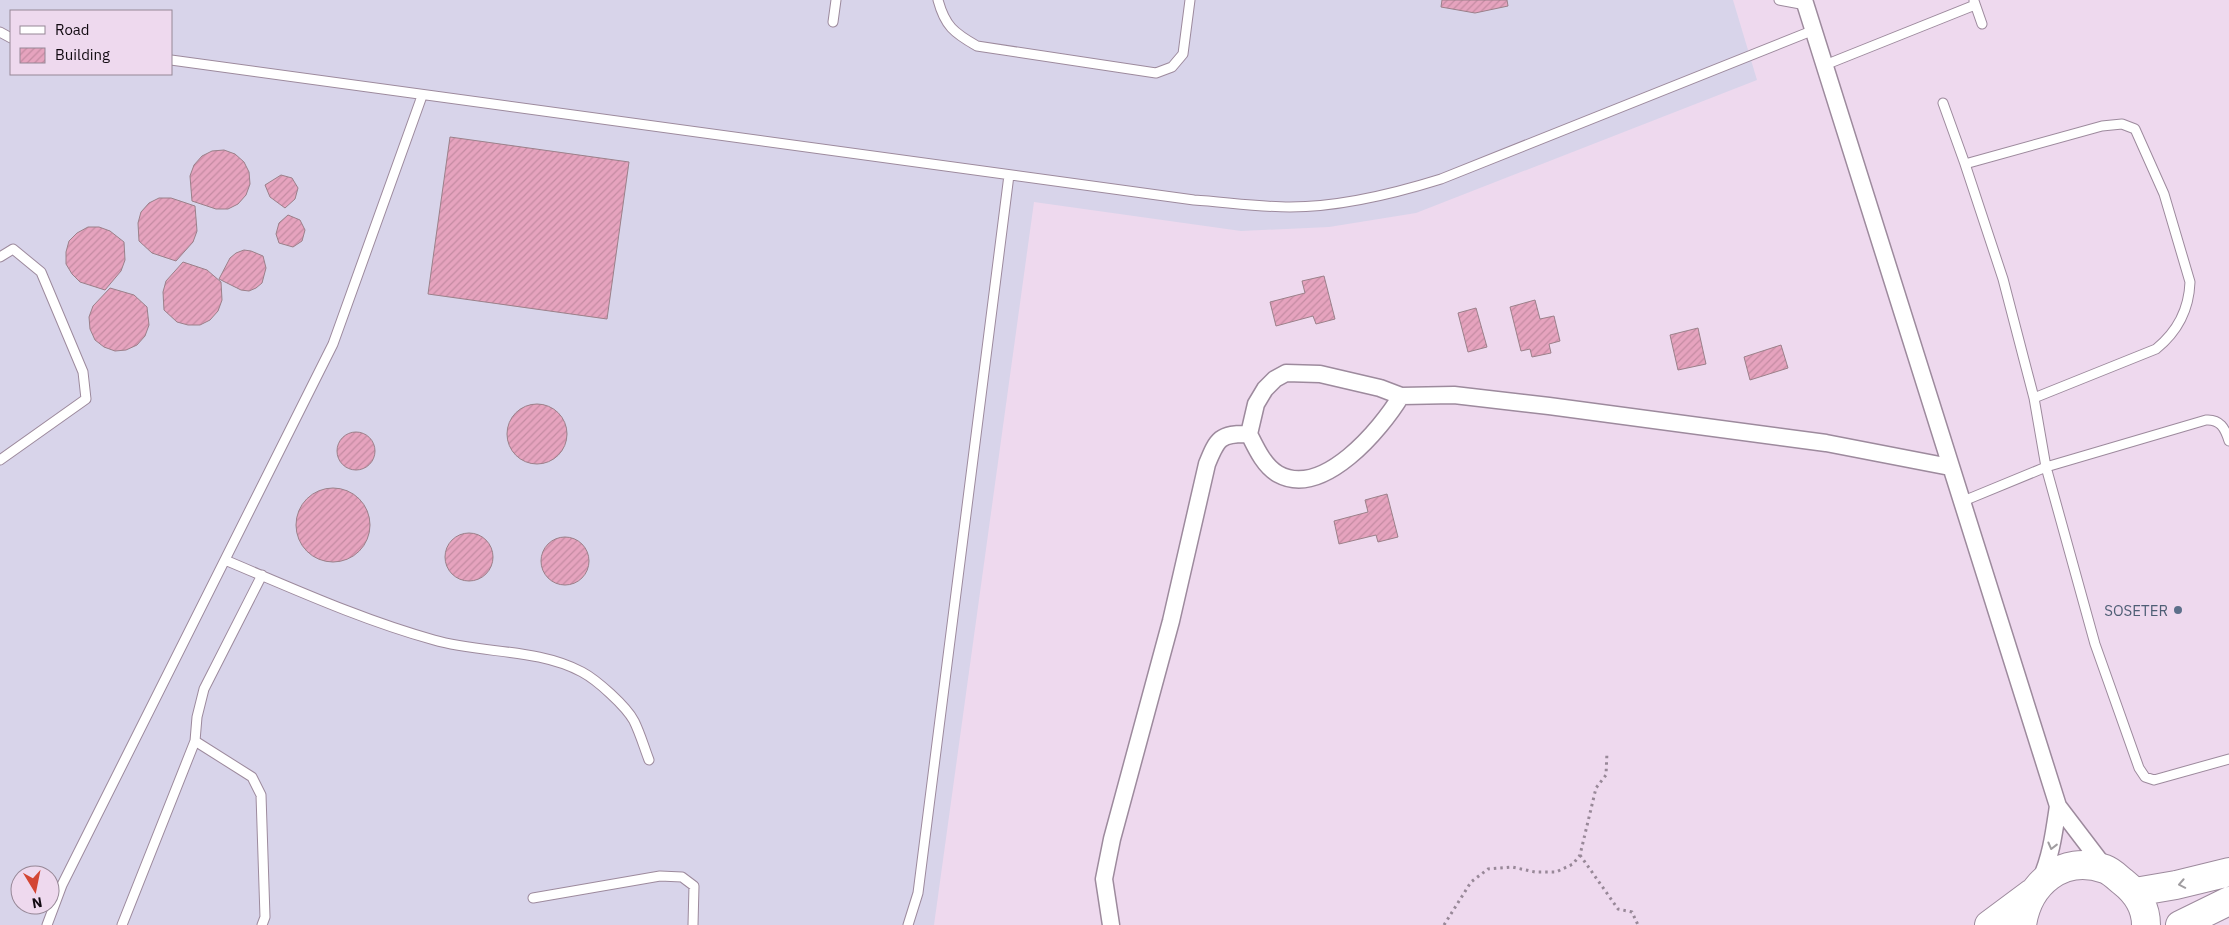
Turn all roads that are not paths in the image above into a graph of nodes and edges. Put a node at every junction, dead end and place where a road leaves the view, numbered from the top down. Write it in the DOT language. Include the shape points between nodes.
graph roads {
  1 [pos="836,0"];
  2 [pos="938,0"];
  3 [pos="1190,0"];
  4 [pos="1779,0"];
  5 [pos="1805,2"];
  6 [pos="1974,2"];
  7 [pos="833,22"];
  8 [pos="1982,24"];
  9 [pos="1814,30"];
  10 [pos="172,60"];
  11 [pos="1825,65"];
  12 [pos="422,96"];
  13 [pos="1943,103"];
  14 [pos="1965,164"];
  15 [pos="1010,175"];
  16 [pos="0,257"];
  17 [pos="1401,396"];
  18 [pos="2034,398"];
  19 [pos="1248,434"];
  20 [pos="2229,441"];
  21 [pos="0,460"];
  22 [pos="2046,466"];
  23 [pos="1950,467"];
  24 [pos="1961,502"];
  25 [pos="225,560"];
  26 [pos="262,575"];
  27 [pos="195,741"];
  28 [pos="2229,759"];
  29 [pos="649,760"];
  30 [pos="2058,806"];
  31 [pos="2106,869"];
  32 [pos="2229,872"];
  33 [pos="2035,888"];
  34 [pos="2135,892"];
  35 [pos="532,898"];
  36 [pos="2229,902"];
  37 [pos="47,925"];
  38 [pos="122,925"];
  39 [pos="262,925"];
  40 [pos="693,925"];
  41 [pos="908,925"];
  42 [pos="1111,925"];
  43 [pos="1989,925"];
  44 [pos="2022,925"];
  45 [pos="2146,925"];
  46 [pos="2180,925"];
  1 -- 7 [label="lane"];
  2 -- 3 [label="lane" via="946,23 957,35 976,46 1156,72 1172,67 1183,54"];
  4 -- 5 [label="lane"];
  5 -- 9 [label="street"];
  6 -- 8 [label="lane"];
  6 -- 11 [label="lane"];
  9 -- 11 [label="street"];
  9 -- 15 [label="lane" via="1629,102 1476,167 1399,192 1338,203 1290,207 1194,200"];
  10 -- 12 [label="lane"];
  11 -- 23 [label="street"];
  12 -- 15 [label="lane"];
  12 -- 25 [label="lane" via="333,344"];
  13 -- 14 [label="lane"];
  14 -- 18 [label="lane" via="2003,279"];
  14 -- 18 [label="lane" via="2102,126 2122,124 2135,129 2167,203 2190,282 2190,296 2170,338 2156,349"];
  15 -- 41 [label="lane" via="918,892"];
  16 -- 21 [label="lane" via="13,249 41,272 83,372 86,400"];
  17 -- 19 [label="street" via="1320,374 1286,374 1265,389 1256,404"];
  17 -- 19 [label="street" via="1368,440 1334,467 1311,477 1292,478 1278,474 1265,462"];
  17 -- 23 [label="street" via="1454,394 1549,406 1826,444"];
  18 -- 22 [label="lane"];
  19 -- 42 [label="street" via="1221,437 1207,464 1169,630 1112,839 1104,879"];
  20 -- 22 [label="lane" via="2221,424 2206,420"];
  22 -- 24 [label="lane"];
  22 -- 28 [label="lane" via="2094,644 2138,768 2145,777 2154,780"];
  23 -- 24 [label="street"];
  24 -- 30 [label="street"];
  25 -- 26 [label="lane"];
  25 -- 37 [label="lane" via="62,885"];
  26 -- 27 [label="lane" via="204,689"];
  26 -- 29 [label="lane" via="357,616 435,640 478,650 546,659 582,672 614,697 633,720"];
  27 -- 38 [label="lane"];
  27 -- 39 [label="lane" via="252,777 261,795 265,917"];
  30 -- 31 [label="street"];
  30 -- 33 [label="street, one-way" via="2047,866"];
  31 -- 33 [label="highway" via="2089,865 2070,867 2054,873"];
  31 -- 34 [label="highway"];
  32 -- 34 [label="highway, one-way"];
  33 -- 43 [label="highway"];
  33 -- 44 [label="highway" via="2024,910"];
  34 -- 45 [label="highway"];
  35 -- 40 [label="lane" via="660,876 682,877 694,886"];
  36 -- 46 [label="highway"];
}
